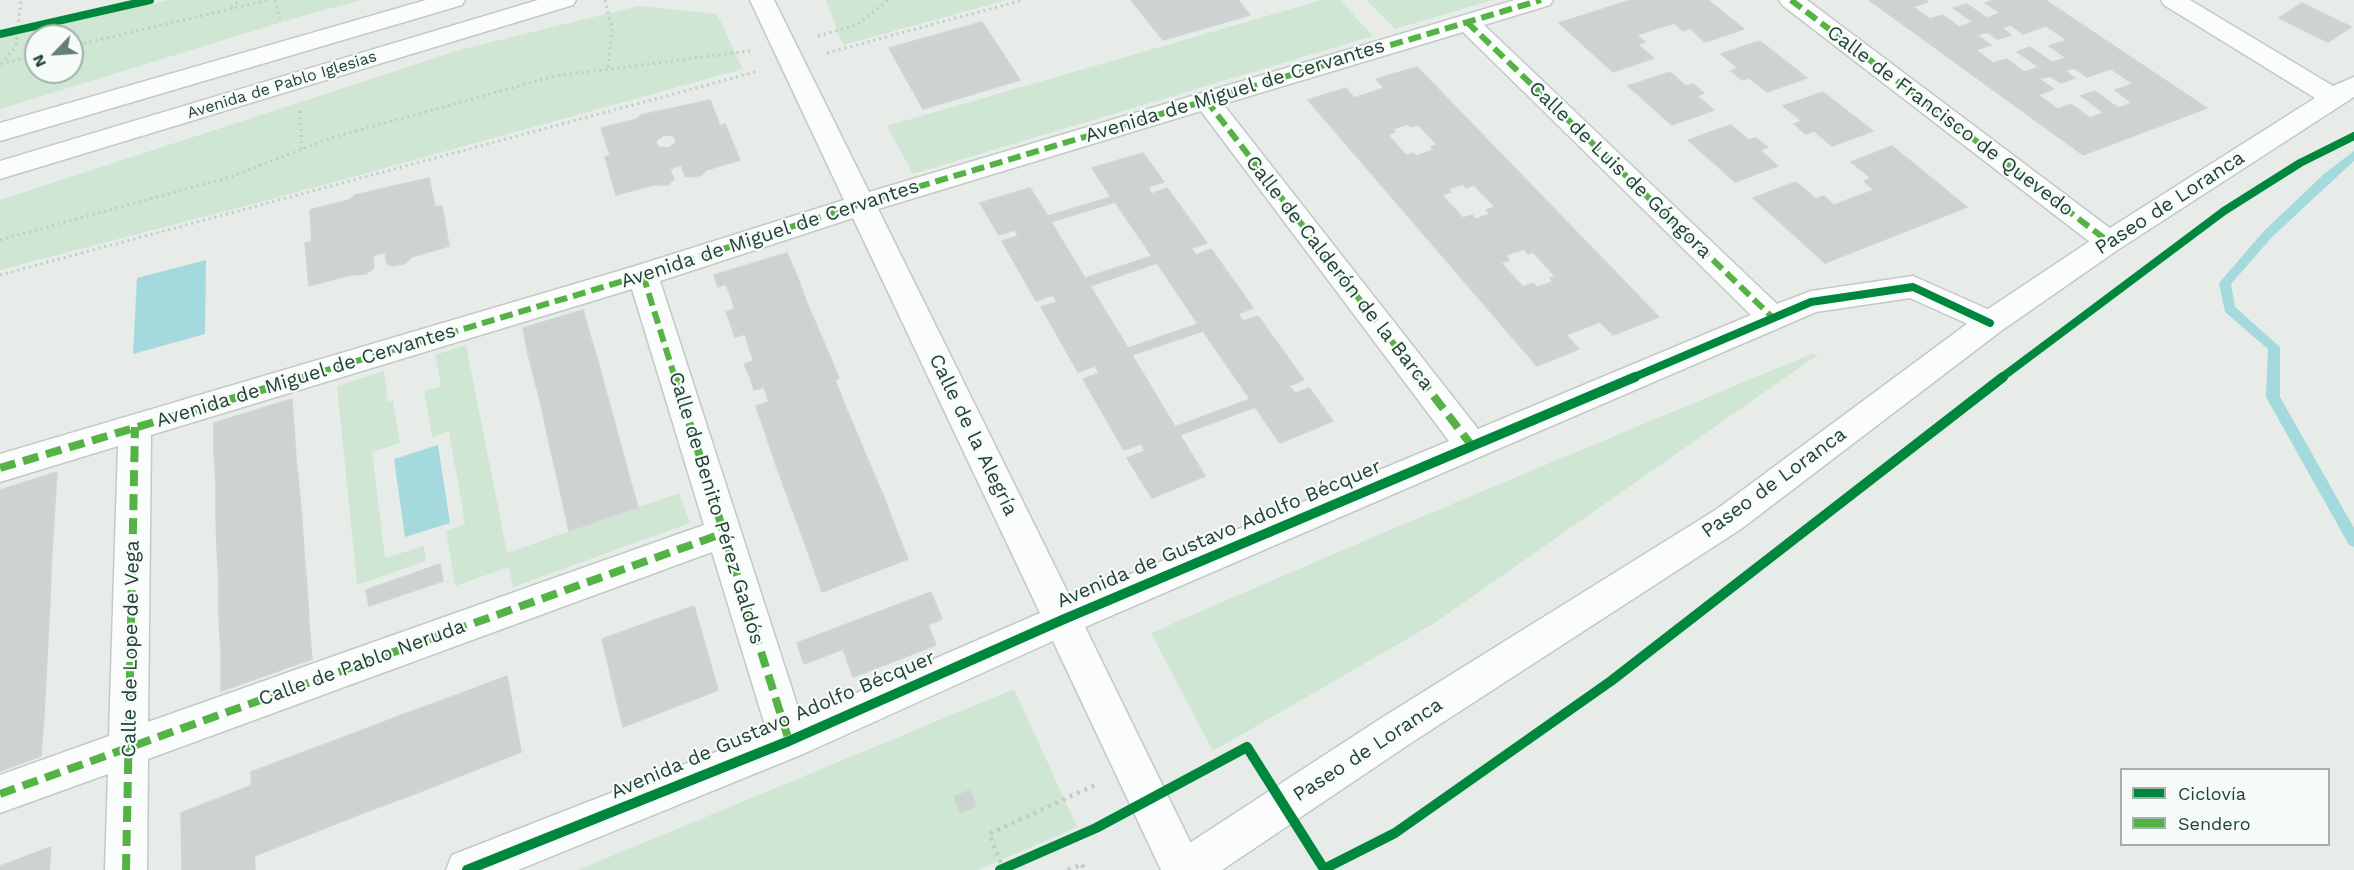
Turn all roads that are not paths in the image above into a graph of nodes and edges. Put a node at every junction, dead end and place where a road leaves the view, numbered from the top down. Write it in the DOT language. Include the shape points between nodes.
graph roads {
  1 [pos="453,0"];
  2 [pos="564,0"];
  3 [pos="762,0"];
  4 [pos="1541,0"];
  5 [pos="1791,0"];
  6 [pos="2173,0"];
  7 [pos="1467,22"];
  8 [pos="2343,91"];
  9 [pos="1206,100"];
  10 [pos="0,132"];
  11 [pos="0,170"];
  12 [pos="861,204"];
  13 [pos="2109,242"];
  14 [pos="643,274"];
  15 [pos="1773,318"];
  16 [pos="1990,322"];
  17 [pos="135,427"];
  18 [pos="1472,446"];
  19 [pos="0,468"];
  20 [pos="724,533"];
  21 [pos="1062,620"];
  22 [pos="789,741"];
  23 [pos="129,747"];
  24 [pos="0,794"];
  25 [pos="126,870"];
  26 [pos="467,870"];
  27 [pos="1184,870"];
  1 -- 10 [label="street, Avenida de Pablo Iglesias"];
  2 -- 11 [label="street, Avenida de Pablo Iglesias"];
  3 -- 12 [label="street, Calle de la Alegría"];
  4 -- 7 [label="street, Avenida de Miguel de Cervantes"];
  5 -- 13 [label="street, Calle de Francisco de Quevedo"];
  6 -- 8 [label="street"];
  7 -- 9 [label="street, Avenida de Miguel de Cervantes"];
  7 -- 15 [label="street, Calle de Luis de Góngora"];
  8 -- 13 [label="street, Paseo de Loranca"];
  9 -- 12 [label="street, Avenida de Miguel de Cervantes"];
  9 -- 18 [label="street, Calle de Calderón de la Barca"];
  12 -- 14 [label="street, Avenida de Miguel de Cervantes"];
  12 -- 21 [label="street, Calle de la Alegría"];
  13 -- 16 [label="street, Paseo de Loranca"];
  14 -- 17 [label="street, Avenida de Miguel de Cervantes"];
  14 -- 20 [label="street, Calle de Benito Pérez Galdós"];
  15 -- 16 [label="street, Avenida de Gustavo Adolfo Bécquer" via="1811,302 1913,286"];
  15 -- 18 [label="street, Avenida de Gustavo Adolfo Bécquer"];
  16 -- 27 [label="street, Paseo de Loranca" via="1729,519"];
  17 -- 19 [label="street, Avenida de Miguel de Cervantes"];
  17 -- 23 [label="street, Calle de Lope de Vega"];
  18 -- 21 [label="street, Avenida de Gustavo Adolfo Bécquer"];
  20 -- 22 [label="street, Calle de Benito Pérez Galdós"];
  20 -- 23 [label="street, Calle de Pablo Neruda"];
  21 -- 22 [label="street, Avenida de Gustavo Adolfo Bécquer"];
  21 -- 27 [label="street, Calle de la Alegría"];
  22 -- 26 [label="street, Avenida de Gustavo Adolfo Bécquer"];
  23 -- 24 [label="street, Calle de Pablo Neruda"];
  23 -- 25 [label="street, Calle de Lope de Vega"];
}
